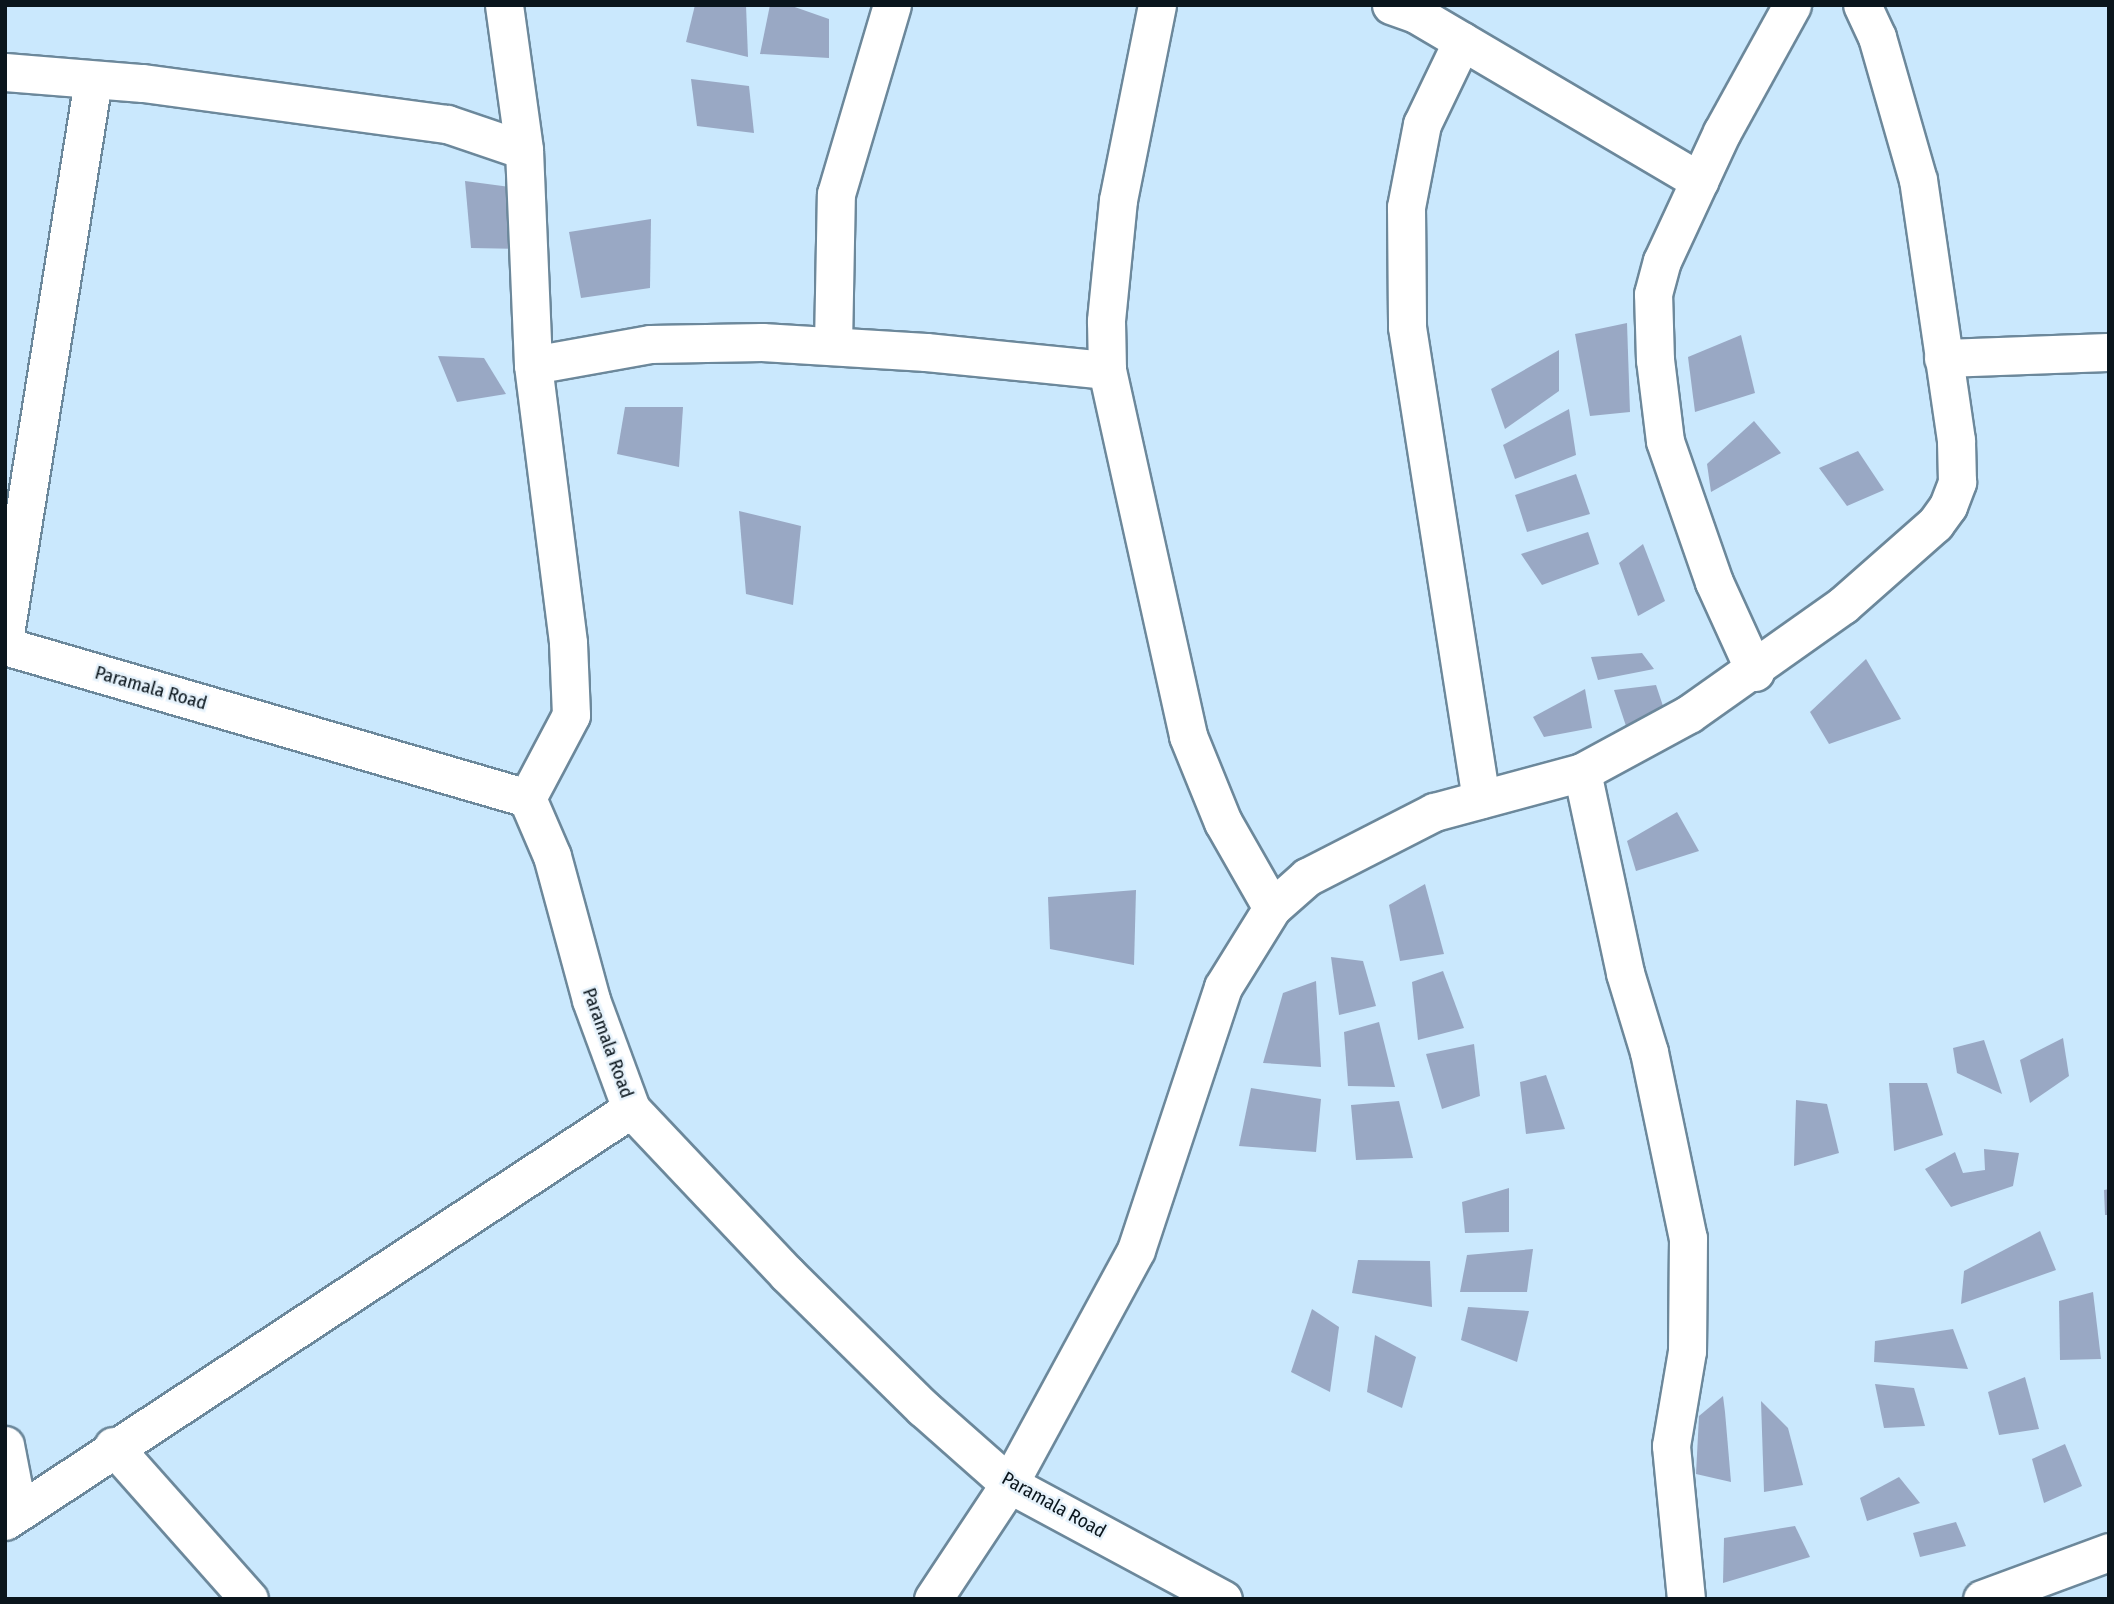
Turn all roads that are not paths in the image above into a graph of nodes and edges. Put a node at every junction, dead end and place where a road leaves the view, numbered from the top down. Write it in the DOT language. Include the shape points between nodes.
graph roads {
  1 [pos="505,5"];
  2 [pos="892,5"];
  3 [pos="1157,5"];
  4 [pos="1391,5"];
  5 [pos="1792,5"];
  6 [pos="1862,5"];
  7 [pos="1462,41"];
  8 [pos="5,72"];
  9 [pos="93,80"];
  10 [pos="524,150"];
  11 [pos="1700,181"];
  12 [pos="833,345"];
  13 [pos="2109,352"];
  14 [pos="1943,358"];
  15 [pos="533,365"];
  16 [pos="1107,370"];
  17 [pos="5,634"];
  18 [pos="5,646"];
  19 [pos="1755,672"];
  20 [pos="1582,772"];
  21 [pos="527,798"];
  22 [pos="1482,799"];
  23 [pos="1272,908"];
  24 [pos="631,1110"];
  25 [pos="5,1444"];
  26 [pos="113,1446"];
  27 [pos="1009,1484"];
  28 [pos="12,1517"];
  29 [pos="2109,1552"];
  30 [pos="249,1599"];
  31 [pos="933,1599"];
  32 [pos="1223,1599"];
  33 [pos="1686,1599"];
  34 [pos="1982,1599"];
  1 -- 10 [label="street"];
  2 -- 12 [label="street" via="836,194"];
  3 -- 16 [label="street" via="1118,200 1106,321"];
  4 -- 7 [label="street"];
  5 -- 11 [label="street"];
  6 -- 14 [label="street" via="1877,37 1918,180"];
  7 -- 11 [label="street"];
  7 -- 22 [label="street" via="1422,124 1415,160 1406,207 1407,327"];
  8 -- 9 [label="street"];
  9 -- 10 [label="street" via="447,124"];
  9 -- 17 [label="street"];
  10 -- 15 [label="street"];
  11 -- 19 [label="street" via="1662,261 1653,294 1655,360 1665,441 1714,582"];
  12 -- 15 [label="street" via="650,344"];
  12 -- 16 [label="street"];
  13 -- 14 [label="street"];
  14 -- 19 [label="street" via="1957,482 1948,506 1936,524 1843,605"];
  15 -- 21 [label="street" via="568,643 571,715"];
  16 -- 23 [label="street" via="1188,736 1223,822"];
  18 -- 21 [label="street, Paramala Road"];
  19 -- 20 [label="street"];
  20 -- 22 [label="street"];
  20 -- 33 [label="street" via="1688,1238 1687,1351 1671,1446"];
  21 -- 24 [label="street, Paramala Road" via="552,856 591,1000"];
  22 -- 23 [label="street" via="1434,812 1307,877"];
  23 -- 27 [label="street" via="1223,987 1136,1250"];
  24 -- 26 [label="street"];
  24 -- 27 [label="street, Paramala Road" via="797,1284 923,1408"];
  25 -- 28 [label="street"];
  26 -- 28 [label="street"];
  26 -- 30 [label="street"];
  27 -- 31 [label="street"];
  27 -- 32 [label="street, Paramala Road"];
  29 -- 34 [label="street"];
}
